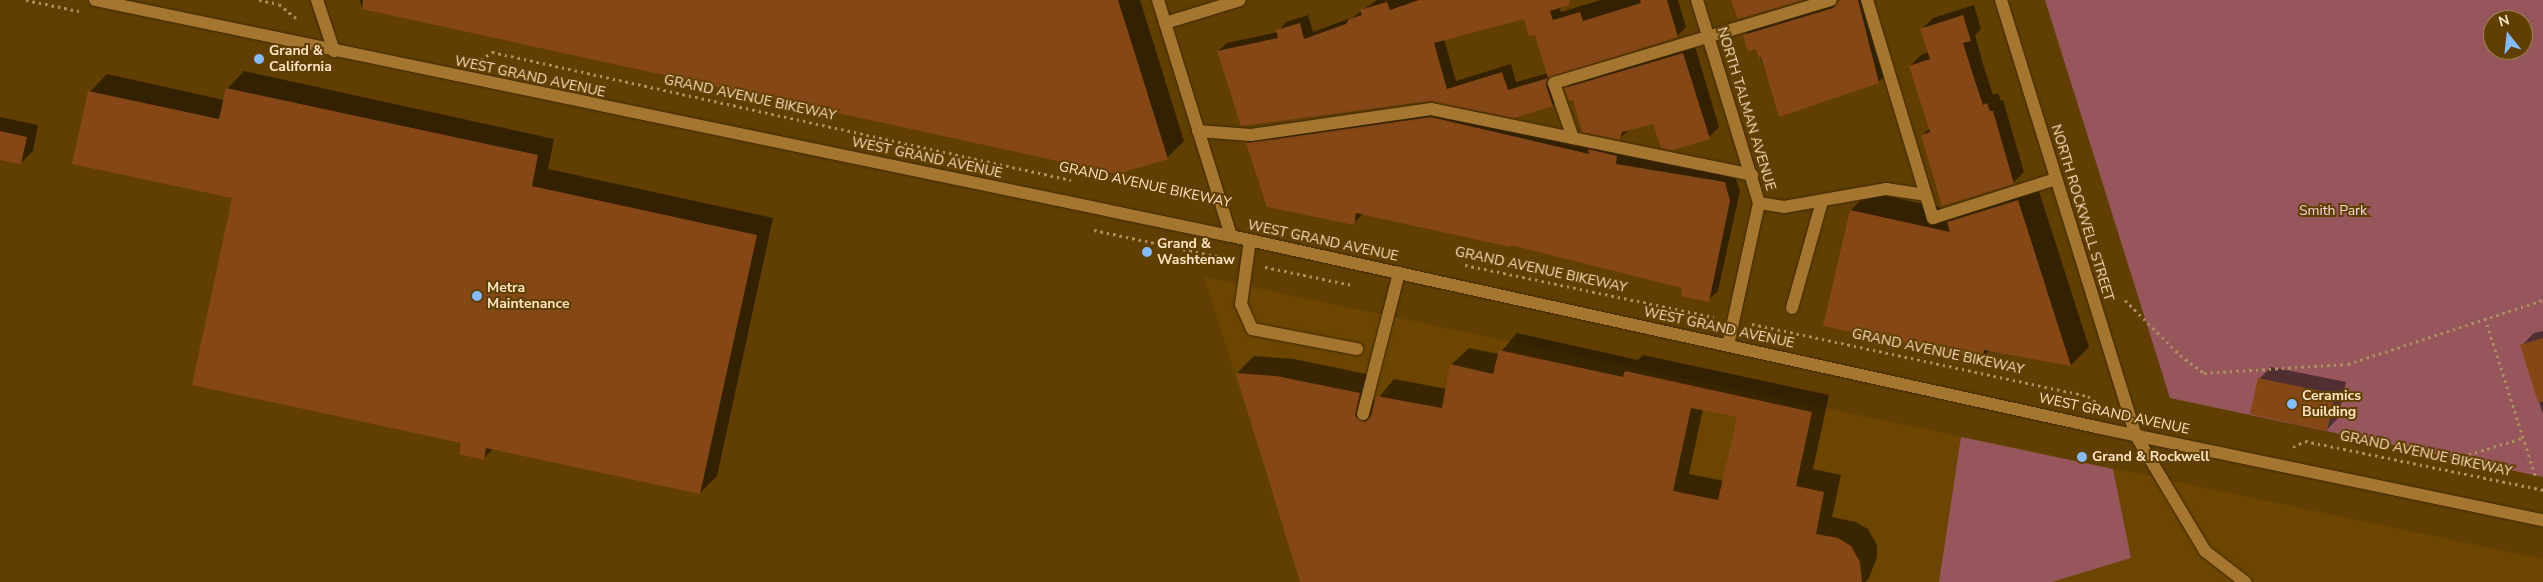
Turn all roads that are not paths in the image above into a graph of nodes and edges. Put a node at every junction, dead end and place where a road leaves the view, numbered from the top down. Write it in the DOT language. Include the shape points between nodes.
graph roads {
  1 [pos="95,0"];
  2 [pos="317,0"];
  3 [pos="1158,0"];
  4 [pos="1240,0"];
  5 [pos="1697,0"];
  6 [pos="1831,0"];
  7 [pos="1867,0"];
  8 [pos="2001,0"];
  9 [pos="1165,23"];
  10 [pos="1708,37"];
  11 [pos="334,52"];
  12 [pos="1198,131"];
  13 [pos="1573,138"];
  14 [pos="1752,175"];
  15 [pos="2056,179"];
  16 [pos="1926,196"];
  17 [pos="1822,201"];
  18 [pos="1759,202"];
  19 [pos="1231,236"];
  20 [pos="1250,240"];
  21 [pos="1399,273"];
  22 [pos="1792,308"];
  23 [pos="1728,345"];
  24 [pos="1357,349"];
  25 [pos="1363,414"];
  26 [pos="2135,434"];
  27 [pos="2543,520"];
  28 [pos="2245,582"];
  1 -- 11 [label="main road, WEST GRAND AVENUE"];
  2 -- 11 [label="main road"];
  3 -- 9 [label="main road"];
  4 -- 9 [label="main road"];
  5 -- 10 [label="main road, NORTH TALMAN AVENUE"];
  6 -- 10 [label="main road"];
  7 -- 16 [label="main road"];
  8 -- 15 [label="main road, NORTH ROCKWELL STREET"];
  9 -- 12 [label="main road"];
  10 -- 13 [label="main road" via="1554,83"];
  10 -- 14 [label="main road, NORTH TALMAN AVENUE"];
  11 -- 19 [label="main road, WEST GRAND AVENUE"];
  12 -- 13 [label="main road" via="1251,135 1431,109"];
  12 -- 19 [label="main road"];
  13 -- 14 [label="main road"];
  14 -- 18 [label="main road, NORTH TALMAN AVENUE"];
  15 -- 16 [label="main road" via="1933,218"];
  15 -- 26 [label="main road, NORTH ROCKWELL STREET"];
  16 -- 17 [label="main road" via="1886,189"];
  17 -- 18 [label="main road" via="1784,208"];
  17 -- 22 [label="main road"];
  18 -- 23 [label="main road, NORTH TALMAN AVENUE"];
  19 -- 20 [label="main road, WEST GRAND AVENUE"];
  20 -- 21 [label="main road, WEST GRAND AVENUE"];
  20 -- 24 [label="main road" via="1241,304 1252,329"];
  21 -- 23 [label="main road, WEST GRAND AVENUE"];
  21 -- 25 [label="main road"];
  23 -- 26 [label="main road, WEST GRAND AVENUE"];
  26 -- 27 [label="main road, WEST GRAND AVENUE"];
  26 -- 28 [label="main road, NORTH ROCKWELL STREET" via="2205,551"];
}
